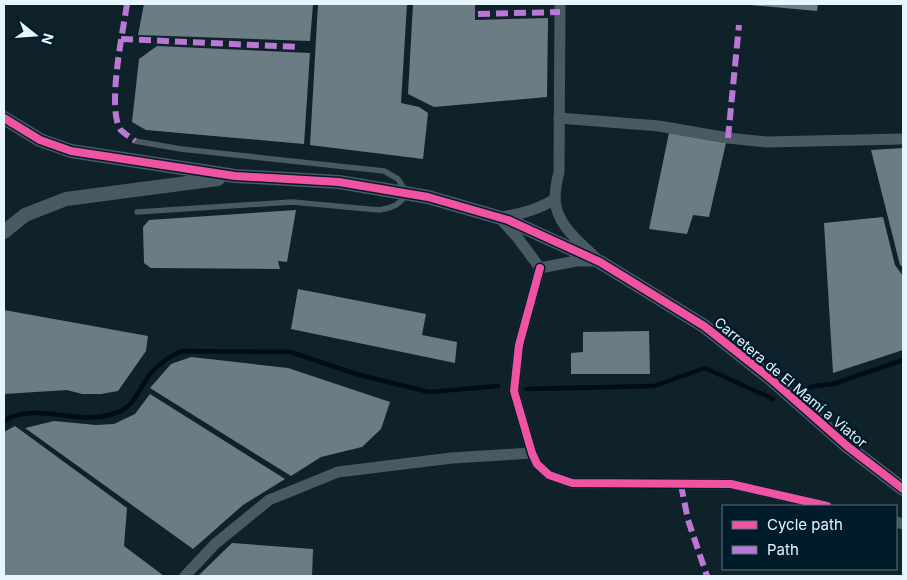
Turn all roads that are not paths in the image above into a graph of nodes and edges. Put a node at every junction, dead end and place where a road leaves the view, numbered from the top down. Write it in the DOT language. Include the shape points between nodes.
graph roads {
  1 [pos="560,4"];
  2 [pos="4,118"];
  3 [pos="559,118"];
  4 [pos="903,139"];
  5 [pos="135,141"];
  6 [pos="235,176"];
  7 [pos="407,193"];
  8 [pos="555,199"];
  9 [pos="137,212"];
  10 [pos="499,217"];
  11 [pos="4,232"];
  12 [pos="600,262"];
  13 [pos="540,268"];
  14 [pos="532,453"];
  15 [pos="903,489"];
  16 [pos="823,505"];
  17 [pos="185,576"];
  1 -- 3 [label="street"];
  2 -- 6 [label="street" via="40,140 70,151"];
  3 -- 4 [label="street" via="659,126 766,142"];
  3 -- 8 [label="street" via="559,172"];
  5 -- 7 [label="lane" via="384,171 398,179"];
  6 -- 7 [label="street, Carretera de El Mamí a Viator" via="339,182"];
  6 -- 11 [label="street" via="66,200 25,215"];
  7 -- 9 [label="lane" via="402,202 379,210 292,202"];
  7 -- 10 [label="street, Carretera de El Mamí a Viator"];
  8 -- 10 [label="street" via="539,209"];
  8 -- 12 [label="street" via="559,218 565,227"];
  10 -- 12 [label="street, Carretera de El Mamí a Viator"];
  10 -- 13 [label="street"];
  12 -- 13 [label="street" via="576,261"];
  12 -- 15 [label="street, Carretera de El Mamí a Viator" via="704,326"];
  13 -- 14 [label="street" via="519,345 514,391"];
  14 -- 16 [label="street" via="537,464 549,475 572,483 731,484"];
  14 -- 17 [label="street" via="452,458 338,472 269,500 215,544"];
}
